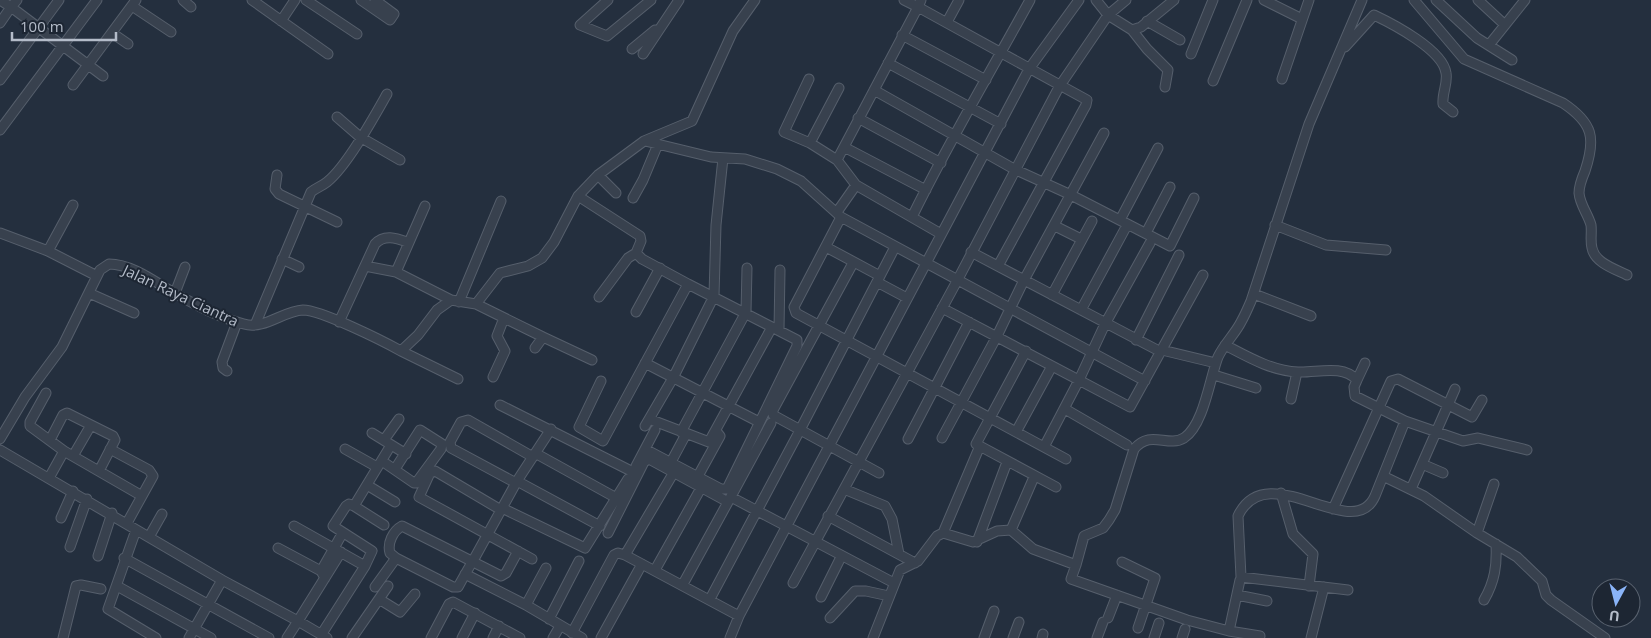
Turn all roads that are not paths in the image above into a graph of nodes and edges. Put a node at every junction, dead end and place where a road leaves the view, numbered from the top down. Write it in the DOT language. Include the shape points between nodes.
graph roads {
  1 [pos="0,0"];
  2 [pos="59,0"];
  3 [pos="96,0"];
  4 [pos="183,0"];
  5 [pos="252,0"];
  6 [pos="295,0"];
  7 [pos="306,0"];
  8 [pos="361,0"];
  9 [pos="608,0"];
  10 [pos="650,0"];
  11 [pos="754,0"];
  12 [pos="904,0"];
  13 [pos="959,0"];
  14 [pos="1030,0"];
  15 [pos="1079,0"];
  16 [pos="1096,0"];
  17 [pos="1126,0"];
  18 [pos="1174,0"];
  19 [pos="1213,0"];
  20 [pos="1247,0"];
  21 [pos="1264,0"];
  22 [pos="1310,0"];
  23 [pos="1362,0"];
  24 [pos="1414,0"];
  25 [pos="1436,0"];
  26 [pos="1478,0"];
  27 [pos="1523,1"];
  28 [pos="675,2"];
  29 [pos="134,3"];
  30 [pos="374,3"];
  31 [pos="919,3"];
  32 [pos="1279,3"];
  33 [pos="14,4"];
  34 [pos="191,7"];
  35 [pos="1108,14"];
  36 [pos="1302,20"];
  37 [pos="281,21"];
  38 [pos="1147,21"];
  39 [pos="0,22"];
  40 [pos="947,22"];
  41 [pos="663,24"];
  42 [pos="1505,25"];
  43 [pos="39,28"];
  44 [pos="1132,30"];
  45 [pos="171,32"];
  46 [pos="112,33"];
  47 [pos="357,34"];
  48 [pos="902,35"];
  49 [pos="1180,40"];
  50 [pos="128,44"];
  51 [pos="1489,45"];
  52 [pos="63,47"];
  53 [pos="632,49"];
  54 [pos="1341,50"];
  55 [pos="1002,52"];
  56 [pos="328,54"];
  57 [pos="643,54"];
  58 [pos="1191,54"];
  59 [pos="1512,60"];
  60 [pos="888,63"];
  61 [pos="89,64"];
  62 [pos="1029,69"];
  63 [pos="102,76"];
  64 [pos="810,79"];
  65 [pos="1282,79"];
  66 [pos="0,80"];
  67 [pos="986,80"];
  68 [pos="1212,81"];
  69 [pos="73,85"];
  70 [pos="1059,87"];
  71 [pos="1165,87"];
  72 [pos="838,88"];
  73 [pos="874,90"];
  74 [pos="387,94"];
  75 [pos="971,108"];
  76 [pos="1453,112"];
  77 [pos="337,117"];
  78 [pos="858,118"];
  79 [pos="1001,124"];
  80 [pos="1,126"];
  81 [pos="1104,133"];
  82 [pos="954,135"];
  83 [pos="360,137"];
  84 [pos="644,140"];
  85 [pos="810,143"];
  86 [pos="658,144"];
  87 [pos="844,147"];
  88 [pos="1158,148"];
  89 [pos="986,152"];
  90 [pos="722,158"];
  91 [pos="400,160"];
  92 [pos="837,160"];
  93 [pos="940,163"];
  94 [pos="1014,169"];
  95 [pos="277,175"];
  96 [pos="598,175"];
  97 [pos="1043,182"];
  98 [pos="856,185"];
  99 [pos="1170,187"];
  100 [pos="926,190"];
  101 [pos="616,193"];
  102 [pos="1071,195"];
  103 [pos="578,196"];
  104 [pos="633,198"];
  105 [pos="1194,198"];
  106 [pos="501,201"];
  107 [pos="73,205"];
  108 [pos="304,206"];
  109 [pos="425,206"];
  110 [pos="839,215"];
  111 [pos="912,217"];
  112 [pos="1092,221"];
  113 [pos="337,222"];
  114 [pos="1123,223"];
  115 [pos="1274,225"];
  116 [pos="1055,226"];
  117 [pos="0,233"];
  118 [pos="1146,233"];
  119 [pos="942,234"];
  120 [pos="1080,239"];
  121 [pos="407,242"];
  122 [pos="1150,243"];
  123 [pos="826,247"];
  124 [pos="896,247"];
  125 [pos="1386,250"];
  126 [pos="48,251"];
  127 [pos="970,252"];
  128 [pos="636,253"];
  129 [pos="1178,255"];
  130 [pos="282,260"];
  131 [pos="853,262"];
  132 [pos="926,264"];
  133 [pos="366,266"];
  134 [pos="998,266"];
  135 [pos="185,267"];
  136 [pos="299,267"];
  137 [pos="660,268"];
  138 [pos="747,268"];
  139 [pos="780,270"];
  140 [pos="396,272"];
  141 [pos="1203,275"];
  142 [pos="1628,275"];
  143 [pos="97,276"];
  144 [pos="878,279"];
  145 [pos="1024,280"];
  146 [pos="957,281"];
  147 [pos="688,284"];
  148 [pos="89,293"];
  149 [pos="175,293"];
  150 [pos="1254,294"];
  151 [pos="1052,295"];
  152 [pos="714,296"];
  153 [pos="599,297"];
  154 [pos="907,298"];
  155 [pos="455,301"];
  156 [pos="476,304"];
  157 [pos="942,308"];
  158 [pos="1010,309"];
  159 [pos="1081,310"];
  160 [pos="636,312"];
  161 [pos="746,312"];
  162 [pos="134,313"];
  163 [pos="1311,316"];
  164 [pos="504,318"];
  165 [pos="237,322"];
  166 [pos="339,322"];
  167 [pos="969,322"];
  168 [pos="1105,324"];
  169 [pos="255,325"];
  170 [pos="819,327"];
  171 [pos="775,329"];
  172 [pos="997,336"];
  173 [pos="543,337"];
  174 [pos="1136,340"];
  175 [pos="845,341"];
  176 [pos="1225,345"];
  177 [pos="535,348"];
  178 [pos="401,351"];
  179 [pos="1026,351"];
  180 [pos="1161,351"];
  181 [pos="1092,352"];
  182 [pos="876,356"];
  183 [pos="592,360"];
  184 [pos="645,363"];
  185 [pos="1216,363"];
  186 [pos="1365,363"];
  187 [pos="1052,366"];
  188 [pos="227,371"];
  189 [pos="1297,372"];
  190 [pos="906,373"];
  191 [pos="1214,374"];
  192 [pos="493,377"];
  193 [pos="673,378"];
  194 [pos="458,379"];
  195 [pos="1079,380"];
  196 [pos="1357,380"];
  197 [pos="601,381"];
  198 [pos="1145,381"];
  199 [pos="933,388"];
  200 [pos="1256,388"];
  201 [pos="1455,389"];
  202 [pos="46,393"];
  203 [pos="701,393"];
  204 [pos="1292,399"];
  205 [pos="1482,400"];
  206 [pos="961,403"];
  207 [pos="500,405"];
  208 [pos="1448,405"];
  209 [pos="729,407"];
  210 [pos="1379,407"];
  211 [pos="1065,409"];
  212 [pos="988,418"];
  213 [pos="399,419"];
  214 [pos="1405,421"];
  215 [pos="759,422"];
  216 [pos="771,423"];
  217 [pos="91,425"];
  218 [pos="551,429"];
  219 [pos="655,430"];
  220 [pos="716,431"];
  221 [pos="800,431"];
  222 [pos="1435,431"];
  223 [pos="1016,432"];
  224 [pos="372,433"];
  225 [pos="684,433"];
  226 [pos="908,438"];
  227 [pos="942,438"];
  228 [pos="0,439"];
  229 [pos="50,440"];
  230 [pos="388,443"];
  231 [pos="830,445"];
  232 [pos="1127,445"];
  233 [pos="1044,447"];
  234 [pos="979,448"];
  235 [pos="110,449"];
  236 [pos="345,449"];
  237 [pos="645,449"];
  238 [pos="0,450"];
  239 [pos="1527,450"];
  240 [pos="64,451"];
  241 [pos="406,454"];
  242 [pos="534,455"];
  243 [pos="73,456"];
  244 [pos="1066,459"];
  245 [pos="858,461"];
  246 [pos="671,462"];
  247 [pos="1007,462"];
  248 [pos="380,464"];
  249 [pos="1422,464"];
  250 [pos="395,469"];
  251 [pos="100,471"];
  252 [pos="633,472"];
  253 [pos="674,472"];
  254 [pos="879,473"];
  255 [pos="1443,473"];
  256 [pos="1383,476"];
  257 [pos="1034,477"];
  258 [pos="49,478"];
  259 [pos="516,482"];
  260 [pos="700,482"];
  261 [pos="1494,484"];
  262 [pos="368,485"];
  263 [pos="1056,488"];
  264 [pos="844,489"];
  265 [pos="1411,489"];
  266 [pos="73,491"];
  267 [pos="1281,493"];
  268 [pos="142,496"];
  269 [pos="87,499"];
  270 [pos="729,499"];
  271 [pos="619,500"];
  272 [pos="395,502"];
  273 [pos="354,506"];
  274 [pos="502,509"];
  275 [pos="1333,509"];
  276 [pos="758,512"];
  277 [pos="112,513"];
  278 [pos="162,514"];
  279 [pos="828,516"];
  280 [pos="61,518"];
  281 [pos="127,523"];
  282 [pos="384,525"];
  283 [pos="294,526"];
  284 [pos="600,526"];
  285 [pos="786,528"];
  286 [pos="136,530"];
  287 [pos="1011,530"];
  288 [pos="608,533"];
  289 [pos="943,533"];
  290 [pos="1477,533"];
  291 [pos="342,534"];
  292 [pos="487,536"];
  293 [pos="149,537"];
  294 [pos="814,542"];
  295 [pos="976,542"];
  296 [pos="1496,544"];
  297 [pos="70,547"];
  298 [pos="278,548"];
  299 [pos="337,550"];
  300 [pos="518,551"];
  301 [pos="899,554"];
  302 [pos="624,555"];
  303 [pos="98,556"];
  304 [pos="842,557"];
  305 [pos="124,558"];
  306 [pos="396,558"];
  307 [pos="532,559"];
  308 [pos="579,561"];
  309 [pos="472,562"];
  310 [pos="1122,562"];
  311 [pos="915,563"];
  312 [pos="642,564"];
  313 [pos="1076,565"];
  314 [pos="364,566"];
  315 [pos="546,568"];
  316 [pos="655,570"];
  317 [pos="465,574"];
  318 [pos="323,575"];
  319 [pos="222,580"];
  320 [pos="1240,580"];
  321 [pos="793,583"];
  322 [pos="894,583"];
  323 [pos="684,584"];
  324 [pos="116,586"];
  325 [pos="388,586"];
  326 [pos="1309,586"];
  327 [pos="375,587"];
  328 [pos="1324,587"];
  329 [pos="102,589"];
  330 [pos="1348,590"];
  331 [pos="414,594"];
  332 [pos="1116,595"];
  333 [pos="1237,595"];
  334 [pos="889,596"];
  335 [pos="821,597"];
  336 [pos="379,599"];
  337 [pos="710,599"];
  338 [pos="1484,600"];
  339 [pos="1267,601"];
  340 [pos="208,605"];
  341 [pos="526,605"];
  342 [pos="1146,605"];
  343 [pos="994,611"];
  344 [pos="475,613"];
  345 [pos="739,616"];
  346 [pos="830,618"];
  347 [pos="549,619"];
  348 [pos="298,621"];
  349 [pos="1019,622"];
  350 [pos="1159,622"];
  351 [pos="499,626"];
  352 [pos="560,626"];
  353 [pos="1138,628"];
  354 [pos="194,629"];
  355 [pos="1185,629"];
  356 [pos="572,633"];
  357 [pos="1224,633"];
  358 [pos="324,636"];
  359 [pos="1254,636"];
  360 [pos="63,638"];
  361 [pos="156,638"];
  362 [pos="189,638"];
  363 [pos="211,638"];
  364 [pos="269,638"];
  365 [pos="287,638"];
  366 [pos="352,638"];
  367 [pos="431,638"];
  368 [pos="462,638"];
  369 [pos="493,638"];
  370 [pos="520,638"];
  371 [pos="553,638"];
  372 [pos="582,638"];
  373 [pos="601,638"];
  374 [pos="730,638"];
  375 [pos="873,638"];
  376 [pos="984,638"];
  377 [pos="1013,638"];
  378 [pos="1097,638"];
  379 [pos="1154,638"];
  380 [pos="1182,638"];
  381 [pos="1311,638"];
  382 [pos="1605,638"];
  1 -- 33 [label="street"];
  2 -- 43 [label="street"];
  3 -- 52 [label="street"];
  4 -- 34 [label="street"];
  5 -- 37 [label="street"];
  6 -- 37 [label="street"];
  7 -- 47 [label="street"];
  8 -- 30 [label="street"];
  9 -- 10 [label="street" via="580,25 607,36"];
  11 -- 84 [label="street" via="733,31 696,116 683,127"];
  12 -- 31 [label="street"];
  13 -- 40 [label="street"];
  14 -- 55 [label="street"];
  15 -- 62 [label="street"];
  16 -- 35 [label="street"];
  17 -- 35 [label="street"];
  18 -- 38 [label="street"];
  19 -- 58 [label="street"];
  20 -- 68 [label="street"];
  21 -- 32 [label="street"];
  22 -- 36 [label="street"];
  23 -- 54 [label="street"];
  24 -- 142 [label="street" via="1464,59 1563,103 1584,121 1590,132 1592,150 1579,192 1591,226 1592,250 1604,263"];
  25 -- 51 [label="street"];
  26 -- 42 [label="street"];
  27 -- 42 [label="street"];
  28 -- 41 [label="street"];
  29 -- 45 [label="street"];
  29 -- 46 [label="street"];
  31 -- 40 [label="street"];
  31 -- 48 [label="street"];
  32 -- 36 [label="street"];
  33 -- 39 [label="street"];
  33 -- 43 [label="street"];
  35 -- 44 [label="street"];
  35 -- 70 [label="street"];
  36 -- 65 [label="street"];
  37 -- 56 [label="street"];
  38 -- 44 [label="street"];
  38 -- 49 [label="street"];
  40 -- 55 [label="street"];
  41 -- 53 [label="street"];
  41 -- 57 [label="street"];
  42 -- 51 [label="street"];
  43 -- 52 [label="street"];
  43 -- 66 [label="street"];
  44 -- 71 [label="street" via="1168,70"];
  46 -- 50 [label="street"];
  46 -- 61 [label="street"];
  48 -- 60 [label="street"];
  48 -- 67 [label="street"];
  51 -- 59 [label="street"];
  52 -- 61 [label="street"];
  52 -- 80 [label="street"];
  54 -- 76 [label="street" via="1374,15 1385,20 1429,48 1441,62 1446,72 1443,104"];
  54 -- 115 [label="street" via="1309,124"];
  55 -- 62 [label="street"];
  55 -- 67 [label="street"];
  60 -- 73 [label="street"];
  60 -- 75 [label="street"];
  61 -- 63 [label="street"];
  61 -- 69 [label="street"];
  62 -- 70 [label="street"];
  62 -- 79 [label="street"];
  64 -- 85 [label="street" via="784,131"];
  67 -- 75 [label="street"];
  70 -- 94 [label="street"];
  70 -- 97 [label="street" via="1082,96 1087,102"];
  72 -- 85 [label="street"];
  73 -- 78 [label="street"];
  73 -- 82 [label="street"];
  74 -- 83 [label="street"];
  75 -- 79 [label="street"];
  75 -- 82 [label="street"];
  77 -- 83 [label="street"];
  78 -- 87 [label="street"];
  78 -- 93 [label="street"];
  79 -- 89 [label="street"];
  81 -- 102 [label="street"];
  82 -- 89 [label="street"];
  82 -- 93 [label="street"];
  83 -- 91 [label="street"];
  83 -- 108 [label="street" via="329,181 312,191"];
  84 -- 86 [label="street"];
  84 -- 96 [label="street"];
  85 -- 92 [label="street"];
  86 -- 90 [label="street"];
  86 -- 104 [label="street"];
  87 -- 92 [label="street"];
  87 -- 100 [label="street"];
  88 -- 114 [label="street"];
  89 -- 94 [label="street"];
  89 -- 119 [label="street"];
  90 -- 110 [label="street" via="745,159 787,173 801,181"];
  90 -- 152 [label="street"];
  92 -- 98 [label="street"];
  93 -- 100 [label="street"];
  94 -- 97 [label="street"];
  94 -- 127 [label="street"];
  95 -- 108 [label="street" via="276,191"];
  96 -- 101 [label="street"];
  96 -- 103 [label="street"];
  97 -- 102 [label="street"];
  97 -- 134 [label="street"];
  98 -- 110 [label="street"];
  98 -- 111 [label="street"];
  99 -- 118 [label="street"];
  100 -- 111 [label="street"];
  102 -- 114 [label="street"];
  102 -- 116 [label="street"];
  103 -- 128 [label="street" via="640,236"];
  103 -- 156 [label="street" via="542,258 528,266 503,271"];
  105 -- 118 [label="street" via="1170,246"];
  106 -- 155 [label="street"];
  107 -- 126 [label="street"];
  108 -- 113 [label="street"];
  108 -- 130 [label="street"];
  109 -- 121 [label="street"];
  110 -- 123 [label="street"];
  110 -- 124 [label="street"];
  111 -- 119 [label="street"];
  112 -- 120 [label="street"];
  114 -- 118 [label="street"];
  114 -- 159 [label="street"];
  115 -- 125 [label="street" via="1326,245"];
  115 -- 150 [label="street"];
  116 -- 120 [label="street"];
  116 -- 145 [label="street"];
  117 -- 126 [label="street"];
  119 -- 132 [label="street"];
  120 -- 151 [label="street"];
  121 -- 133 [label="street" via="396,238 380,240"];
  121 -- 140 [label="street"];
  122 -- 168 [label="street"];
  123 -- 131 [label="street"];
  123 -- 170 [label="street" via="794,307 796,313"];
  124 -- 132 [label="street"];
  124 -- 144 [label="street"];
  126 -- 143 [label="street"];
  127 -- 134 [label="street"];
  127 -- 146 [label="street"];
  128 -- 137 [label="street"];
  128 -- 153 [label="street" via="628,258"];
  129 -- 174 [label="street"];
  130 -- 136 [label="street"];
  130 -- 169 [label="street"];
  131 -- 144 [label="street"];
  131 -- 170 [label="street"];
  132 -- 146 [label="street"];
  132 -- 154 [label="street"];
  133 -- 140 [label="street"];
  133 -- 166 [label="street"];
  134 -- 145 [label="street"];
  135 -- 149 [label="street"];
  137 -- 147 [label="street"];
  137 -- 160 [label="street"];
  138 -- 161 [label="street"];
  139 -- 171 [label="street"];
  140 -- 155 [label="street"];
  141 -- 180 [label="street"];
  143 -- 148 [label="street"];
  143 -- 149 [label="street, Jalan Raya Ciantra" via="103,267 114,264"];
  144 -- 154 [label="street"];
  144 -- 175 [label="street"];
  145 -- 151 [label="street"];
  145 -- 158 [label="street"];
  146 -- 157 [label="street"];
  146 -- 158 [label="street"];
  147 -- 152 [label="street"];
  147 -- 184 [label="street"];
  148 -- 162 [label="street"];
  148 -- 228 [label="street" via="62,347 25,397"];
  149 -- 165 [label="street, Jalan Raya Ciantra"];
  150 -- 163 [label="street"];
  150 -- 176 [label="street" via="1242,322"];
  151 -- 159 [label="street"];
  152 -- 161 [label="street"];
  152 -- 193 [label="street"];
  154 -- 182 [label="street"];
  155 -- 156 [label="street"];
  155 -- 178 [label="street" via="437,310"];
  156 -- 164 [label="street"];
  157 -- 167 [label="street"];
  157 -- 190 [label="street"];
  158 -- 172 [label="street"];
  158 -- 181 [label="street"];
  159 -- 168 [label="street"];
  161 -- 171 [label="street"];
  161 -- 203 [label="street"];
  164 -- 173 [label="street"];
  164 -- 192 [label="street" via="497,336 505,351"];
  165 -- 169 [label="street, Jalan Raya Ciantra"];
  165 -- 188 [label="street" via="222,362"];
  166 -- 169 [label="street, Jalan Raya Ciantra" via="302,310"];
  166 -- 178 [label="street, Jalan Raya Ciantra"];
  167 -- 172 [label="street"];
  167 -- 199 [label="street"];
  168 -- 174 [label="street"];
  168 -- 181 [label="street"];
  170 -- 175 [label="street"];
  170 -- 221 [label="street" via="773,413"];
  171 -- 209 [label="street"];
  171 -- 215 [label="street" via="798,344"];
  172 -- 179 [label="street"];
  172 -- 206 [label="street"];
  173 -- 177 [label="street"];
  173 -- 183 [label="street"];
  174 -- 180 [label="street"];
  175 -- 182 [label="street"];
  175 -- 221 [label="street"];
  176 -- 185 [label="street"];
  176 -- 189 [label="street" via="1260,363"];
  178 -- 194 [label="street, Jalan Raya Ciantra"];
  179 -- 187 [label="street"];
  179 -- 212 [label="street"];
  180 -- 185 [label="street"];
  180 -- 198 [label="street"];
  181 -- 195 [label="street"];
  181 -- 198 [label="street"];
  182 -- 190 [label="street"];
  182 -- 231 [label="street"];
  184 -- 193 [label="street"];
  184 -- 197 [label="street" via="602,441 581,430 578,423"];
  185 -- 191 [label="street"];
  186 -- 196 [label="street"];
  187 -- 195 [label="street"];
  187 -- 223 [label="street"];
  189 -- 196 [label="street" via="1345,372"];
  189 -- 204 [label="street"];
  190 -- 199 [label="street"];
  190 -- 245 [label="street"];
  191 -- 200 [label="street"];
  191 -- 313 [label="street" via="1198,418 1184,438 1147,439 1134,449 1115,510 1106,525 1084,536"];
  193 -- 203 [label="street"];
  193 -- 225 [label="street" via="647,423"];
  195 -- 198 [label="street" via="1130,407"];
  195 -- 211 [label="street"];
  196 -- 210 [label="street" via="1355,396"];
  199 -- 206 [label="street"];
  199 -- 226 [label="street"];
  201 -- 208 [label="street"];
  202 -- 229 [label="street" via="29,424"];
  203 -- 209 [label="street"];
  203 -- 225 [label="street"];
  205 -- 208 [label="street" via="1473,418"];
  206 -- 212 [label="street"];
  206 -- 227 [label="street"];
  207 -- 218 [label="street"];
  208 -- 210 [label="street" via="1396,379 1390,381"];
  208 -- 222 [label="street"];
  209 -- 215 [label="street"];
  209 -- 220 [label="street"];
  210 -- 214 [label="street"];
  210 -- 275 [label="street"];
  211 -- 232 [label="street"];
  211 -- 233 [label="street"];
  212 -- 223 [label="street"];
  212 -- 234 [label="street" via="976,441"];
  213 -- 230 [label="street"];
  214 -- 222 [label="street"];
  214 -- 256 [label="street"];
  215 -- 260 [label="street" via="728,488 722,490"];
  216 -- 270 [label="street"];
  217 -- 229 [label="street" via="72,414 65,414"];
  217 -- 235 [label="street" via="114,438"];
  217 -- 243 [label="street"];
  218 -- 242 [label="street"];
  218 -- 252 [label="street"];
  219 -- 237 [label="street"];
  220 -- 225 [label="street" via="708,443"];
  220 -- 260 [label="street" via="720,435"];
  221 -- 231 [label="street"];
  221 -- 276 [label="street"];
  222 -- 239 [label="street" via="1463,441 1478,438"];
  222 -- 249 [label="street"];
  223 -- 233 [label="street"];
  224 -- 230 [label="street"];
  225 -- 246 [label="street"];
  229 -- 240 [label="street"];
  230 -- 241 [label="street"];
  230 -- 248 [label="street"];
  231 -- 245 [label="street"];
  231 -- 285 [label="street"];
  233 -- 244 [label="street"];
  234 -- 247 [label="street"];
  234 -- 289 [label="street"];
  235 -- 251 [label="street"];
  235 -- 268 [label="street" via="152,473 153,478"];
  236 -- 248 [label="street"];
  237 -- 246 [label="street"];
  237 -- 252 [label="street"];
  238 -- 258 [label="street"];
  240 -- 243 [label="street"];
  240 -- 258 [label="street"];
  241 -- 250 [label="street"];
  241 -- 250 [label="street" via="422,430 442,444 418,483"];
  242 -- 259 [label="street"];
  242 -- 259 [label="street" via="468,420 461,422 450,442 451,448"];
  242 -- 271 [label="street"];
  243 -- 251 [label="street"];
  245 -- 254 [label="street"];
  245 -- 264 [label="street"];
  246 -- 260 [label="street"];
  247 -- 257 [label="street"];
  247 -- 295 [label="street"];
  248 -- 250 [label="street"];
  248 -- 262 [label="street"];
  249 -- 255 [label="street"];
  249 -- 265 [label="street"];
  251 -- 268 [label="street"];
  252 -- 271 [label="street"];
  253 -- 260 [label="street"];
  253 -- 271 [label="street" via="650,460 645,461"];
  253 -- 302 [label="street"];
  256 -- 265 [label="street"];
  256 -- 275 [label="street" via="1368,507 1358,511"];
  257 -- 263 [label="street"];
  257 -- 287 [label="street"];
  258 -- 266 [label="street"];
  259 -- 274 [label="street"];
  259 -- 284 [label="street"];
  260 -- 270 [label="street"];
  260 -- 316 [label="street"];
  261 -- 290 [label="street"];
  262 -- 272 [label="street"];
  262 -- 273 [label="street"];
  264 -- 279 [label="street"];
  264 -- 301 [label="street" via="885,506 892,519"];
  265 -- 290 [label="street"];
  266 -- 269 [label="street"];
  266 -- 280 [label="street"];
  267 -- 275 [label="street"];
  267 -- 326 [label="street" via="1293,534 1313,554"];
  267 -- 326 [label="street" via="1257,496 1240,510 1237,530 1241,577"];
  268 -- 281 [label="street"];
  269 -- 277 [label="street"];
  269 -- 297 [label="street"];
  270 -- 276 [label="street"];
  270 -- 323 [label="street"];
  271 -- 284 [label="street"];
  271 -- 288 [label="street"];
  273 -- 282 [label="street"];
  273 -- 291 [label="street" via="346,506 333,525"];
  274 -- 284 [label="street" via="582,549 588,546"];
  274 -- 292 [label="street"];
  274 -- 292 [label="street" via="438,472 430,473 420,498"];
  276 -- 285 [label="street"];
  276 -- 337 [label="street"];
  277 -- 281 [label="street"];
  277 -- 303 [label="street"];
  278 -- 293 [label="street"];
  279 -- 294 [label="street"];
  279 -- 301 [label="street"];
  281 -- 286 [label="street"];
  283 -- 299 [label="street"];
  285 -- 294 [label="street"];
  285 -- 345 [label="street"];
  286 -- 293 [label="street"];
  286 -- 305 [label="street"];
  287 -- 295 [label="street" via="995,532"];
  287 -- 313 [label="street" via="1033,549"];
  289 -- 295 [label="street"];
  289 -- 311 [label="street" via="936,536"];
  290 -- 296 [label="street"];
  291 -- 299 [label="street"];
  291 -- 314 [label="street" via="373,552"];
  292 -- 300 [label="street"];
  292 -- 309 [label="street"];
  293 -- 319 [label="street"];
  294 -- 304 [label="street"];
  294 -- 321 [label="street"];
  296 -- 338 [label="street" via="1496,568"];
  296 -- 382 [label="street" via="1536,574 1551,600"];
  298 -- 318 [label="street"];
  299 -- 314 [label="street"];
  299 -- 318 [label="street"];
  300 -- 307 [label="street"];
  300 -- 309 [label="street" via="503,575"];
  301 -- 311 [label="street"];
  302 -- 312 [label="street"];
  302 -- 356 [label="street" via="614,555"];
  304 -- 322 [label="street"];
  304 -- 335 [label="street"];
  305 -- 324 [label="street"];
  305 -- 340 [label="street"];
  306 -- 309 [label="street" via="388,546 402,526"];
  306 -- 317 [label="street" via="455,588"];
  306 -- 327 [label="street"];
  308 -- 347 [label="street"];
  309 -- 317 [label="street"];
  310 -- 342 [label="street" via="1155,578"];
  311 -- 322 [label="street" via="901,568"];
  312 -- 316 [label="street"];
  312 -- 373 [label="street"];
  313 -- 332 [label="street" via="1071,579"];
  314 -- 358 [label="street"];
  315 -- 341 [label="street"];
  316 -- 323 [label="street"];
  317 -- 341 [label="street"];
  318 -- 348 [label="street"];
  319 -- 340 [label="street"];
  319 -- 348 [label="street"];
  320 -- 333 [label="street"];
  322 -- 334 [label="street"];
  323 -- 337 [label="street"];
  324 -- 354 [label="street"];
  324 -- 361 [label="street" via="108,610"];
  325 -- 336 [label="street"];
  326 -- 328 [label="street"];
  328 -- 330 [label="street"];
  328 -- 381 [label="street"];
  329 -- 360 [label="street" via="76,586"];
  331 -- 336 [label="street" via="400,612"];
  332 -- 342 [label="street"];
  332 -- 378 [label="street"];
  333 -- 339 [label="street"];
  333 -- 357 [label="street"];
  334 -- 346 [label="street" via="855,591"];
  334 -- 375 [label="street"];
  336 -- 366 [label="street"];
  337 -- 345 [label="street"];
  340 -- 354 [label="street"];
  340 -- 364 [label="street"];
  341 -- 347 [label="street"];
  342 -- 353 [label="street"];
  342 -- 357 [label="street"];
  343 -- 376 [label="street"];
  344 -- 351 [label="street"];
  344 -- 367 [label="street" via="450,603"];
  344 -- 368 [label="street"];
  345 -- 374 [label="street"];
  347 -- 352 [label="street"];
  348 -- 358 [label="street"];
  348 -- 365 [label="street"];
  349 -- 377 [label="street"];
  350 -- 379 [label="street"];
  351 -- 369 [label="street"];
  351 -- 370 [label="street"];
  352 -- 356 [label="street"];
  352 -- 371 [label="street"];
  354 -- 362 [label="street"];
  354 -- 363 [label="street"];
  355 -- 380 [label="street"];
  356 -- 372 [label="street"];
  357 -- 359 [label="street"];
}
